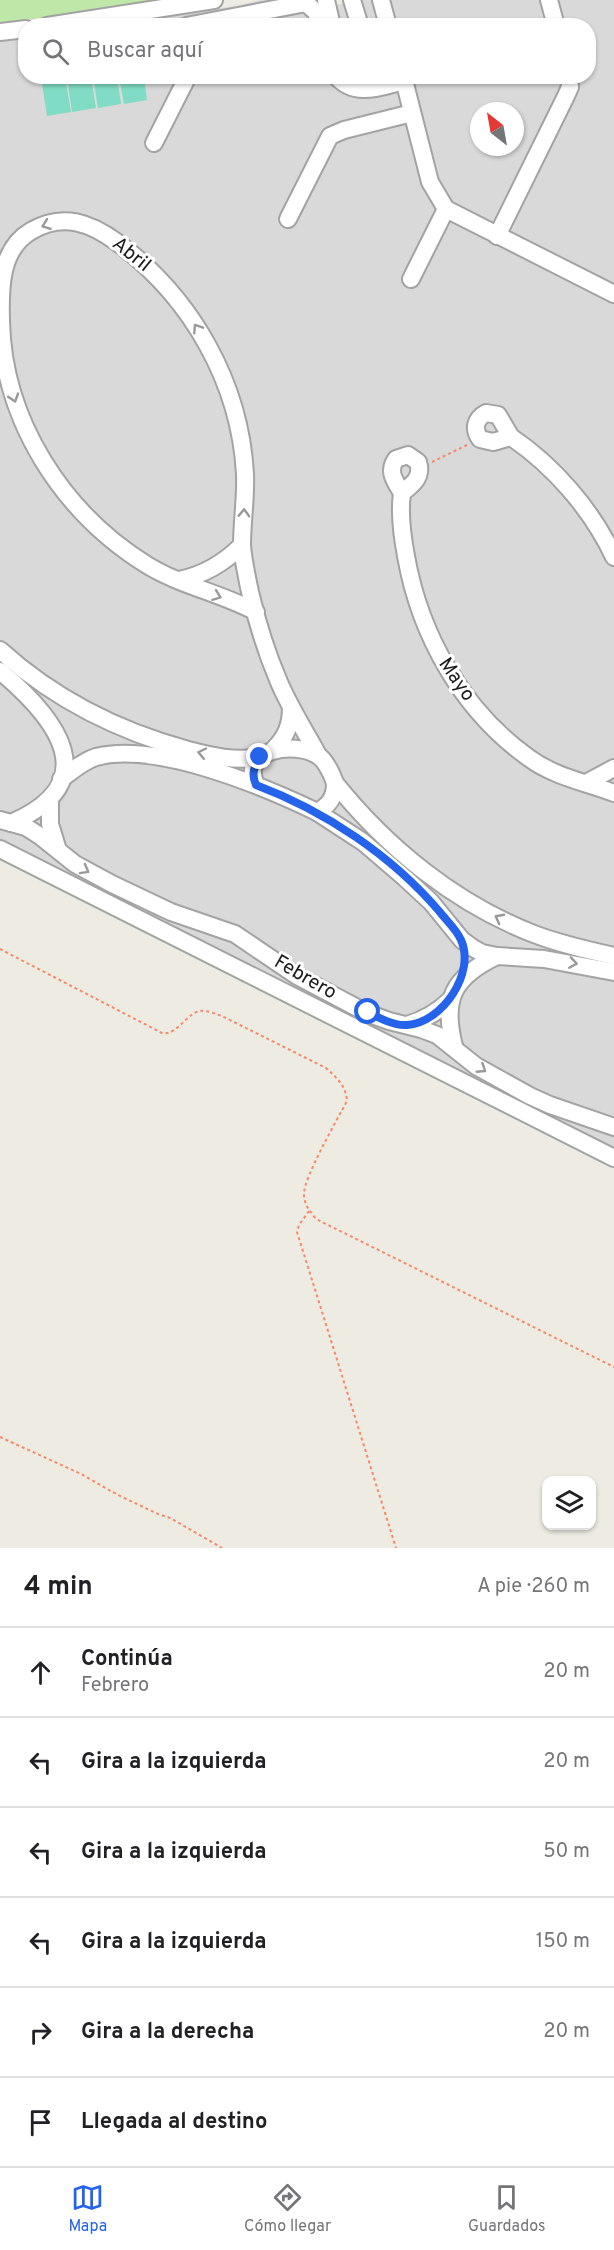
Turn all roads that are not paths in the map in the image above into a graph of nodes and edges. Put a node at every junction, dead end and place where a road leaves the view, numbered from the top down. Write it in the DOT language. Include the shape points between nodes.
graph roads {
  1 [pos="214,0"];
  2 [pos="326,0"];
  3 [pos="352,0"];
  4 [pos="381,0"];
  5 [pos="549,0"];
  6 [pos="98,18"];
  7 [pos="234,18"];
  8 [pos="318,18"];
  9 [pos="330,18"];
  10 [pos="358,18"];
  11 [pos="386,18"];
  12 [pos="554,18"];
  13 [pos="18,30"];
  14 [pos="0,32"];
  15 [pos="184,84"];
  16 [pos="348,84"];
  17 [pos="374,84"];
  18 [pos="404,84"];
  19 [pos="570,84"];
  20 [pos="412,113"];
  21 [pos="154,142"];
  22 [pos="446,209"];
  23 [pos="288,219"];
  24 [pos="497,236"];
  25 [pos="411,279"];
  26 [pos="614,294"];
  27 [pos="511,437"];
  28 [pos="402,493"];
  29 [pos="242,545"];
  30 [pos="614,557"];
  31 [pos="179,580"];
  32 [pos="256,612"];
  33 [pos="0,650"];
  34 [pos="0,671"];
  35 [pos="44,685"];
  36 [pos="32,701"];
  37 [pos="291,707"];
  38 [pos="57,732"];
  39 [pos="145,738"];
  40 [pos="267,753"];
  41 [pos="144,755"];
  42 [pos="318,755"];
  43 [pos="97,757"];
  44 [pos="614,768"];
  45 [pos="61,779"];
  46 [pos="335,783"];
  47 [pos="586,783"];
  48 [pos="256,785"];
  49 [pos="614,793"];
  50 [pos="50,800"];
  51 [pos="317,812"];
  52 [pos="5,822"];
  53 [pos="57,847"];
  54 [pos="0,849"];
  55 [pos="445,887"];
  56 [pos="431,902"];
  57 [pos="547,939"];
  58 [pos="462,940"];
  59 [pos="497,956"];
  60 [pos="614,956"];
  61 [pos="544,959"];
  62 [pos="614,972"];
  63 [pos="462,979"];
  64 [pos="450,1000"];
  65 [pos="406,1025"];
  66 [pos="454,1046"];
  67 [pos="614,1126"];
  68 [pos="614,1158"];
  1 -- 6 [label="street"];
  2 -- 9 [label="street"];
  3 -- 10 [label="street"];
  4 -- 11 [label="street"];
  5 -- 12 [label="street"];
  7 -- 8 [label="street" via="306,3"];
  13 -- 14 [label="street"];
  15 -- 21 [label="street"];
  16 -- 17 [label="street" via="363,90"];
  18 -- 20 [label="street"];
  19 -- 24 [label="street"];
  20 -- 22 [label="street" via="430,182"];
  20 -- 23 [label="street" via="330,136"];
  22 -- 24 [label="street"];
  22 -- 25 [label="street"];
  24 -- 26 [label="street"];
  27 -- 27 [label="street" via="498,415 486,413 477,421 475,428 480,439 493,442"];
  27 -- 30 [label="street" via="539,459 582,504"];
  28 -- 28 [label="street" via="391,470 396,459 408,455 420,468 416,480"];
  28 -- 47 [label="street, Mayo" via="403,539 415,597 427,632 448,671 478,711 530,759"];
  29 -- 31 [label="street" via="213,568"];
  29 -- 31 [label="street, Abril, one-way" via="245,477 239,428 222,374 191,318 160,280 109,236 72,221 59,220 34,229 11,252 1,288 7,372 20,418 47,468 91,520 148,565"];
  29 -- 32 [label="street, Abril"];
  31 -- 32 [label="street, Abril, one-way"];
  32 -- 37 [label="street, Abril"];
  33 -- 35 [label="street"];
  34 -- 36 [label="street"];
  35 -- 36 [label="street"];
  35 -- 39 [label="street" via="107,722"];
  36 -- 38 [label="street"];
  37 -- 40 [label="street" via="289,727 282,740"];
  37 -- 42 [label="street, Abril"];
  38 -- 43 [label="street" via="72,745"];
  38 -- 45 [label="street" via="64,748"];
  40 -- 39 [label="street, one-way" via="235,759"];
  39 -- 41 [label="street"];
  40 -- 42 [label="street" via="289,748"];
  40 -- 48 [label="street" via="254,768"];
  41 -- 43 [label="street"];
  41 -- 48 [label="street"];
  42 -- 46 [label="street"];
  43 -- 45 [label="street"];
  44 -- 47 [label="street"];
  45 -- 50 [label="street"];
  46 -- 51 [label="street" via="334,796"];
  46 -- 55 [label="street" via="366,820"];
  47 -- 49 [label="street, Mayo"];
  48 -- 51 [label="street"];
  50 -- 52 [label="street" via="24,817"];
  50 -- 53 [label="street" via="50,824"];
  51 -- 56 [label="street" via="363,842"];
  52 -- 53 [label="street, Febrero" via="26,827"];
  53 -- 65 [label="street, Febrero, one-way" via="75,864 112,884 171,912 234,934 297,976 378,1017"];
  54 -- 68 [label="street"];
  55 -- 56 [label="street"];
  57 -- 55 [label="street, one-way" via="503,921"];
  56 -- 58 [label="street"];
  57 -- 60 [label="street"];
  57 -- 61 [label="street"];
  58 -- 59 [label="street" via="482,953"];
  58 -- 63 [label="street"];
  59 -- 61 [label="street"];
  59 -- 63 [label="street"];
  61 -- 62 [label="street, one-way"];
  63 -- 64 [label="street"];
  64 -- 65 [label="street" via="423,1020"];
  64 -- 66 [label="street" via="448,1026"];
  65 -- 66 [label="street, Febrero" via="437,1035"];
  66 -- 67 [label="street, Febrero, one-way" via="476,1066 530,1096"];
}
